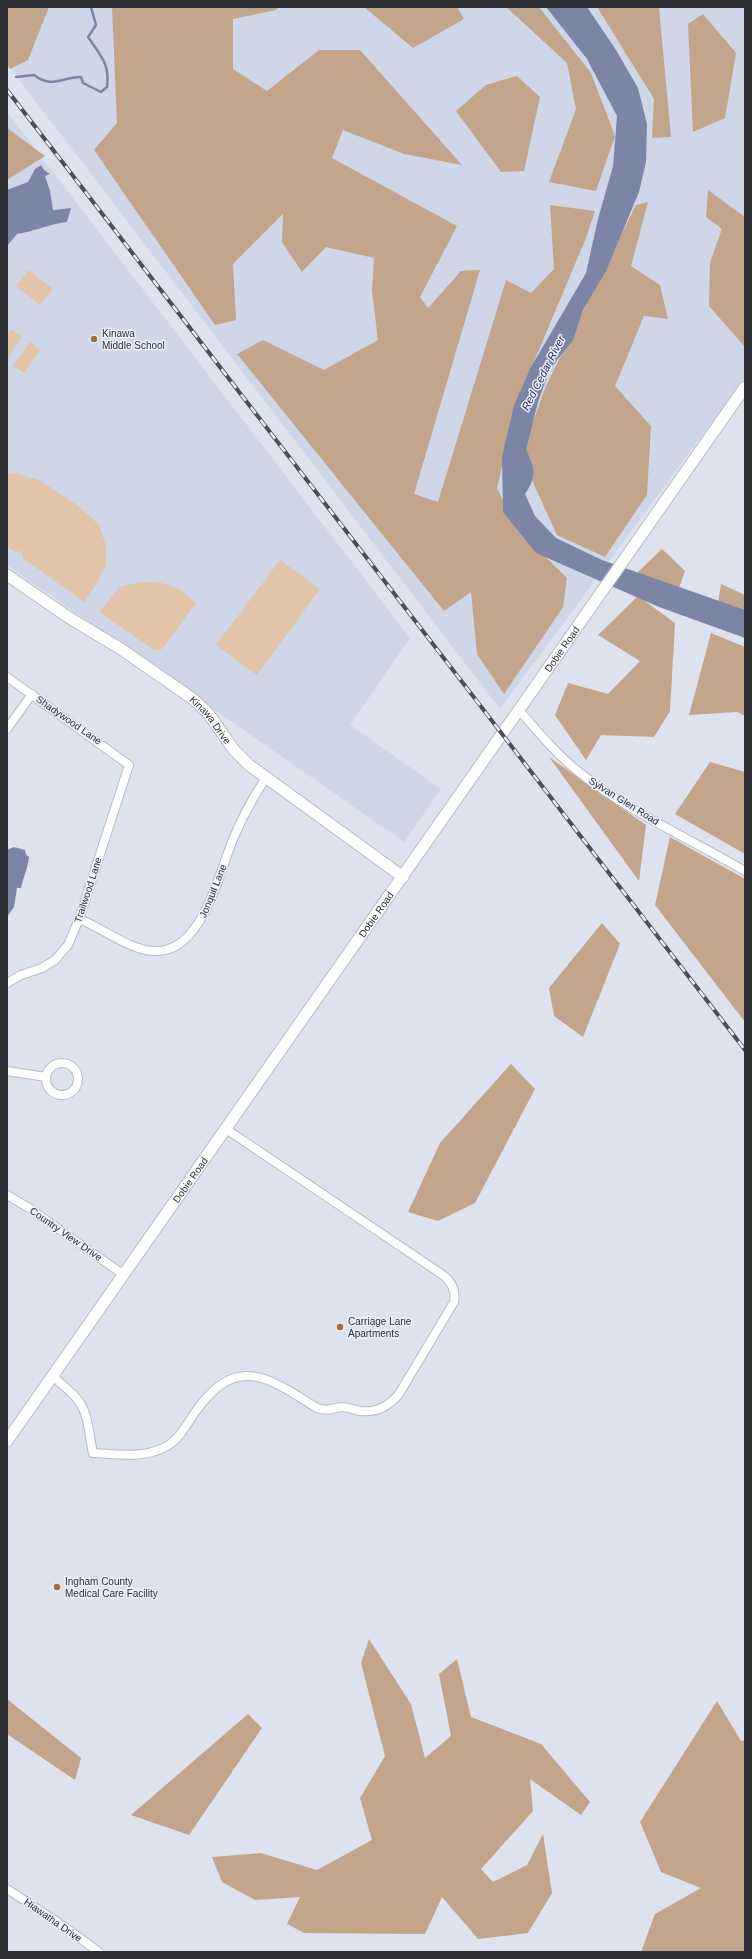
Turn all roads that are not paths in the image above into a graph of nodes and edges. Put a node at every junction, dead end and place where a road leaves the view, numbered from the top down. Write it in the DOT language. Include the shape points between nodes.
graph roads {
  1 [pos="745,387"];
  2 [pos="7,575"];
  3 [pos="7,677"];
  4 [pos="32,694"];
  5 [pos="519,710"];
  6 [pos="7,730"];
  7 [pos="129,765"];
  8 [pos="266,778"];
  9 [pos="745,870"];
  10 [pos="403,877"];
  11 [pos="79,919"];
  12 [pos="7,983"];
  13 [pos="7,1071"];
  14 [pos="46,1077"];
  15 [pos="226,1129"];
  16 [pos="7,1195"];
  17 [pos="124,1275"];
  18 [pos="53,1376"];
  19 [pos="7,1441"];
  20 [pos="7,1889"];
  21 [pos="99,1952"];
  1 -- 5 [label="street, Dobie Road"];
  2 -- 8 [label="street, Kinawa Drive" via="193,699 208,713 234,750"];
  3 -- 4 [label="street, Shadywood Lane"];
  4 -- 6 [label="street"];
  4 -- 7 [label="street, Shadywood Lane"];
  5 -- 9 [label="street, Sylvan Glen Road" via="567,761 596,784 649,818"];
  5 -- 10 [label="street, Dobie Road"];
  7 -- 11 [label="street, Trailwood Lane"];
  8 -- 10 [label="street, Kinawa Drive"];
  8 -- 11 [label="street, Jonquil Lane" via="245,812 200,922 180,943 168,949 155,951 141,949"];
  10 -- 15 [label="street, Dobie Road"];
  11 -- 12 [label="street, Trailwood Lane" via="68,945 55,960"];
  13 -- 14 [label="street"];
  14 -- 14 [label="street" via="46,1083 52,1092 62,1096 76,1089 79,1078 75,1068 66,1063 55,1064 47,1072"];
  15 -- 17 [label="street, Dobie Road"];
  15 -- 18 [label="street" via="450,1282 454,1291 454,1302 399,1394 389,1404 371,1411 343,1407 324,1410 270,1380 255,1376 240,1377 225,1382 212,1391 176,1439 167,1446 148,1453 93,1453 82,1405 75,1395"];
  16 -- 17 [label="street, Country View Drive"];
  17 -- 18 [label="street, Dobie Road"];
  18 -- 19 [label="street, Dobie Road"];
  20 -- 21 [label="street, Hiawatha Drive"];
}
